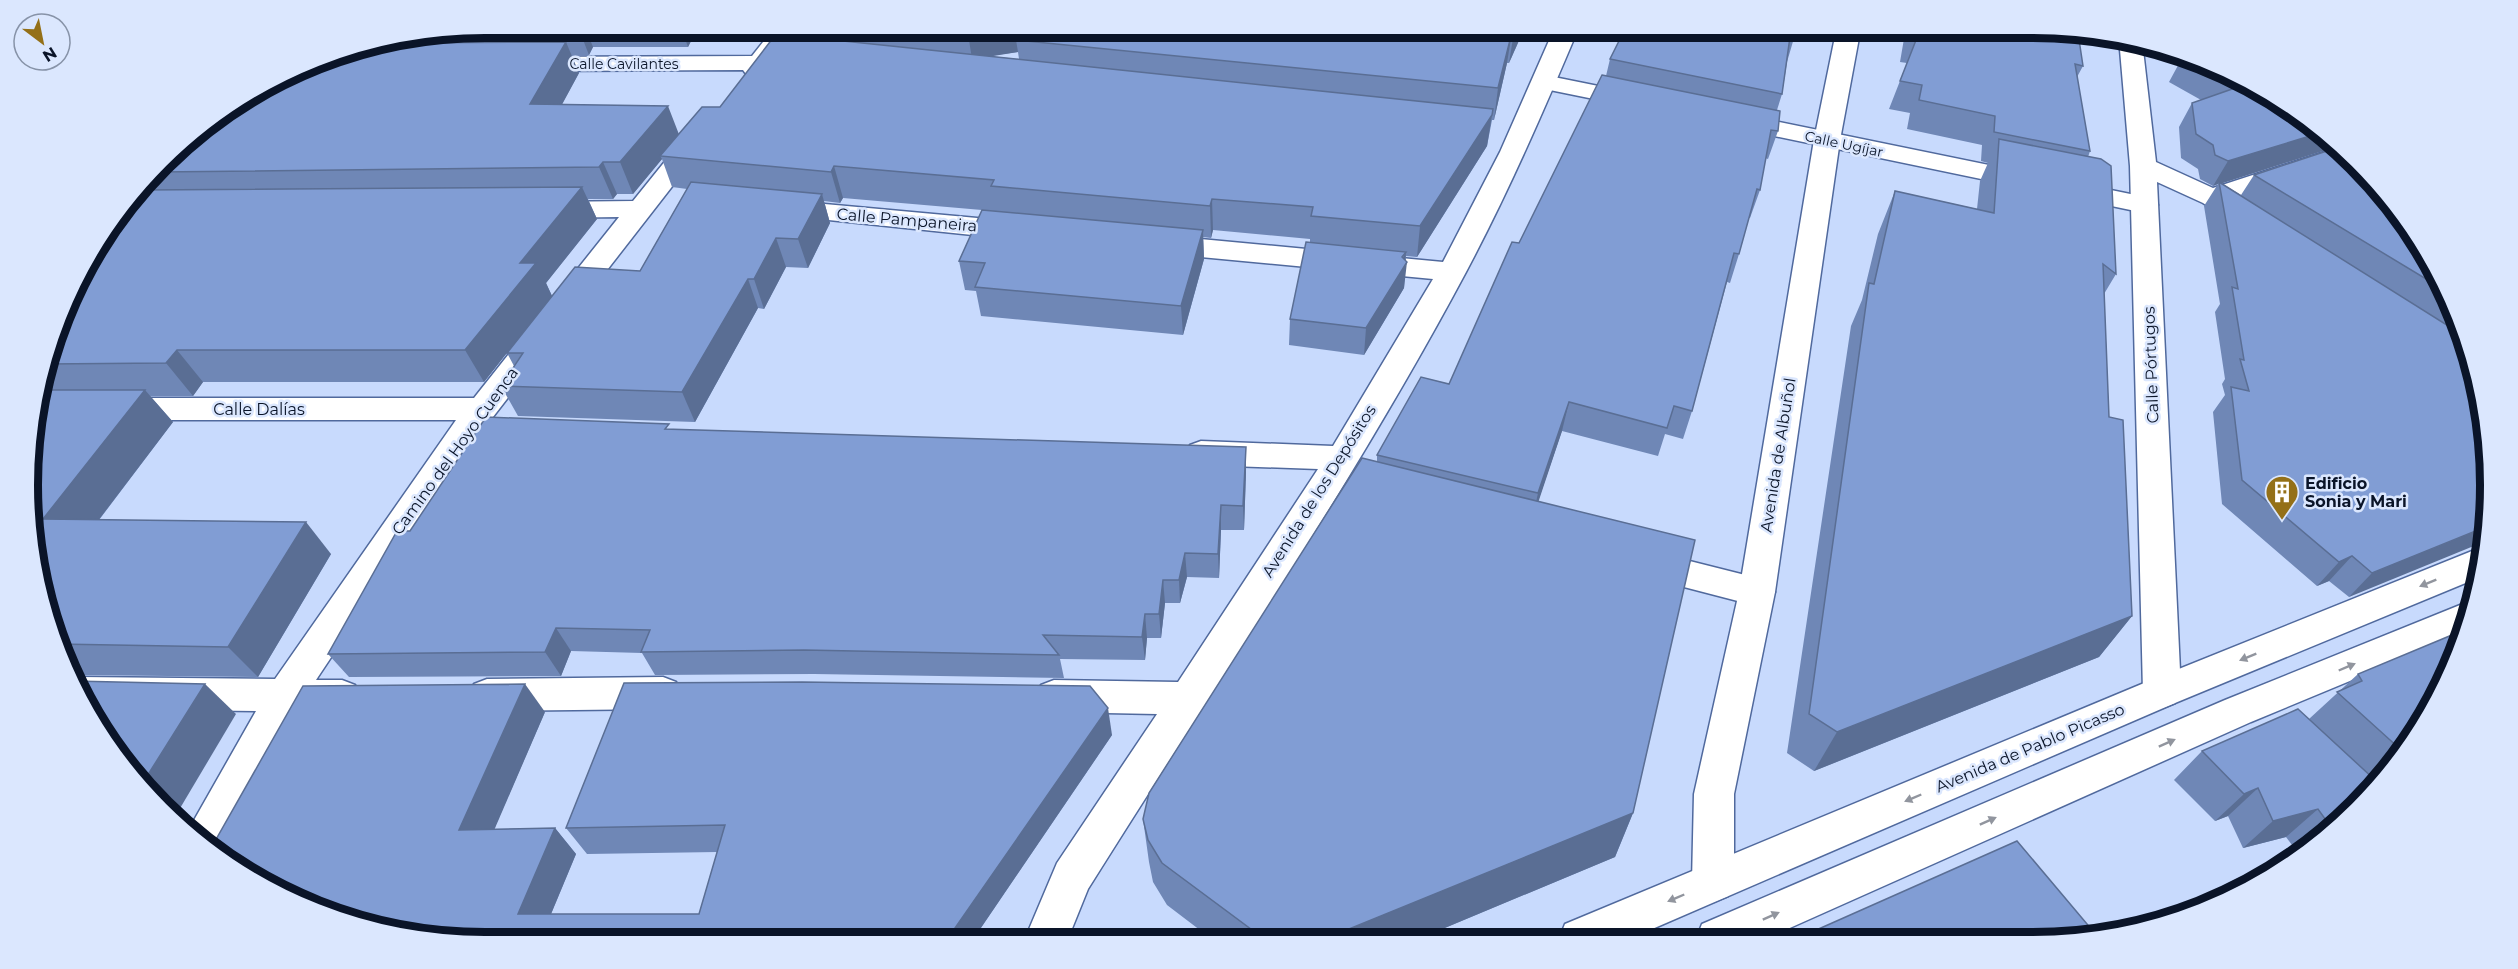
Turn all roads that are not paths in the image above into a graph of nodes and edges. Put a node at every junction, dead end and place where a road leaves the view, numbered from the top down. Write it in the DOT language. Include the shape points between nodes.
graph roads {
  1 [pos="1562,38"];
  2 [pos="1847,38"];
  3 [pos="2131,48"];
  4 [pos="776,50"];
  5 [pos="510,64"];
  6 [pos="1544,82"];
  7 [pos="737,89"];
  8 [pos="1657,105"];
  9 [pos="715,116"];
  10 [pos="1714,117"];
  11 [pos="1827,140"];
  12 [pos="2337,156"];
  13 [pos="2143,166"];
  14 [pos="2212,198"];
  15 [pos="684,199"];
  16 [pos="644,202"];
  17 [pos="2145,205"];
  18 [pos="755,206"];
  19 [pos="522,210"];
  20 [pos="1050,233"];
  21 [pos="2272,236"];
  22 [pos="1133,241"];
  23 [pos="1452,272"];
  24 [pos="44,409"];
  25 [pos="485,421"];
  26 [pos="1175,452"];
  27 [pos="1334,471"];
  28 [pos="1360,493"];
  29 [pos="1610,555"];
  30 [pos="2473,565"];
  31 [pos="1757,592"];
  32 [pos="2459,621"];
  33 [pos="2162,692"];
  34 [pos="90,693"];
  35 [pos="696,693"];
  36 [pos="378,695"];
  37 [pos="449,695"];
  38 [pos="1024,695"];
  39 [pos="284,696"];
  40 [pos="1187,698"];
  41 [pos="208,835"];
  42 [pos="1713,882"];
  43 [pos="1049,932"];
  44 [pos="1596,932"];
  45 [pos="1737,932"];
  1 -- 6 [label="street, Avenida de los Depósitos"];
  2 -- 11 [label="street, Avenida de Albuñol"];
  3 -- 13 [label="street, Calle Pórtugos"];
  4 -- 5 [label="street, Calle Cavilantes"];
  4 -- 7 [label="street"];
  6 -- 8 [label="street"];
  6 -- 23 [label="street, Avenida de los Depósitos" via="1510,132"];
  9 -- 16 [label="street, Camino del Hoyo Cuenca"];
  10 -- 11 [label="street, Calle Ugíjar"];
  11 -- 17 [label="street, Calle Ugíjar"];
  11 -- 31 [label="street, Avenida de Albuñol"];
  12 -- 14 [label="street"];
  13 -- 14 [label="street"];
  13 -- 17 [label="street, Calle Pórtugos"];
  14 -- 21 [label="street"];
  15 -- 16 [label="street"];
  16 -- 19 [label="street"];
  16 -- 25 [label="street, Camino del Hoyo Cuenca"];
  17 -- 33 [label="street, Calle Pórtugos"];
  18 -- 20 [label="street, Calle Pampaneira"];
  22 -- 23 [label="street"];
  23 -- 27 [label="street, Avenida de los Depósitos"];
  24 -- 25 [label="street, Calle Dalías"];
  25 -- 39 [label="street, Camino del Hoyo Cuenca"];
  26 -- 27 [label="street"];
  27 -- 28 [label="street"];
  27 -- 40 [label="street, Avenida de los Depósitos"];
  29 -- 31 [label="street"];
  30 -- 33 [label="street, Avenida de Pablo Picasso, one-way"];
  31 -- 42 [label="street, Avenida de Albuñol" via="1714,794"];
  45 -- 32 [label="street, one-way" via="2273,716"];
  33 -- 42 [label="street, Avenida de Pablo Picasso, one-way"];
  34 -- 39 [label="street"];
  35 -- 37 [label="street"];
  36 -- 39 [label="street"];
  38 -- 40 [label="street"];
  39 -- 41 [label="street, Camino del Hoyo Cuenca"];
  40 -- 43 [label="street, Avenida de los Depósitos" via="1072,877"];
  42 -- 44 [label="street, Avenida de Pablo Picasso, one-way"];
}
